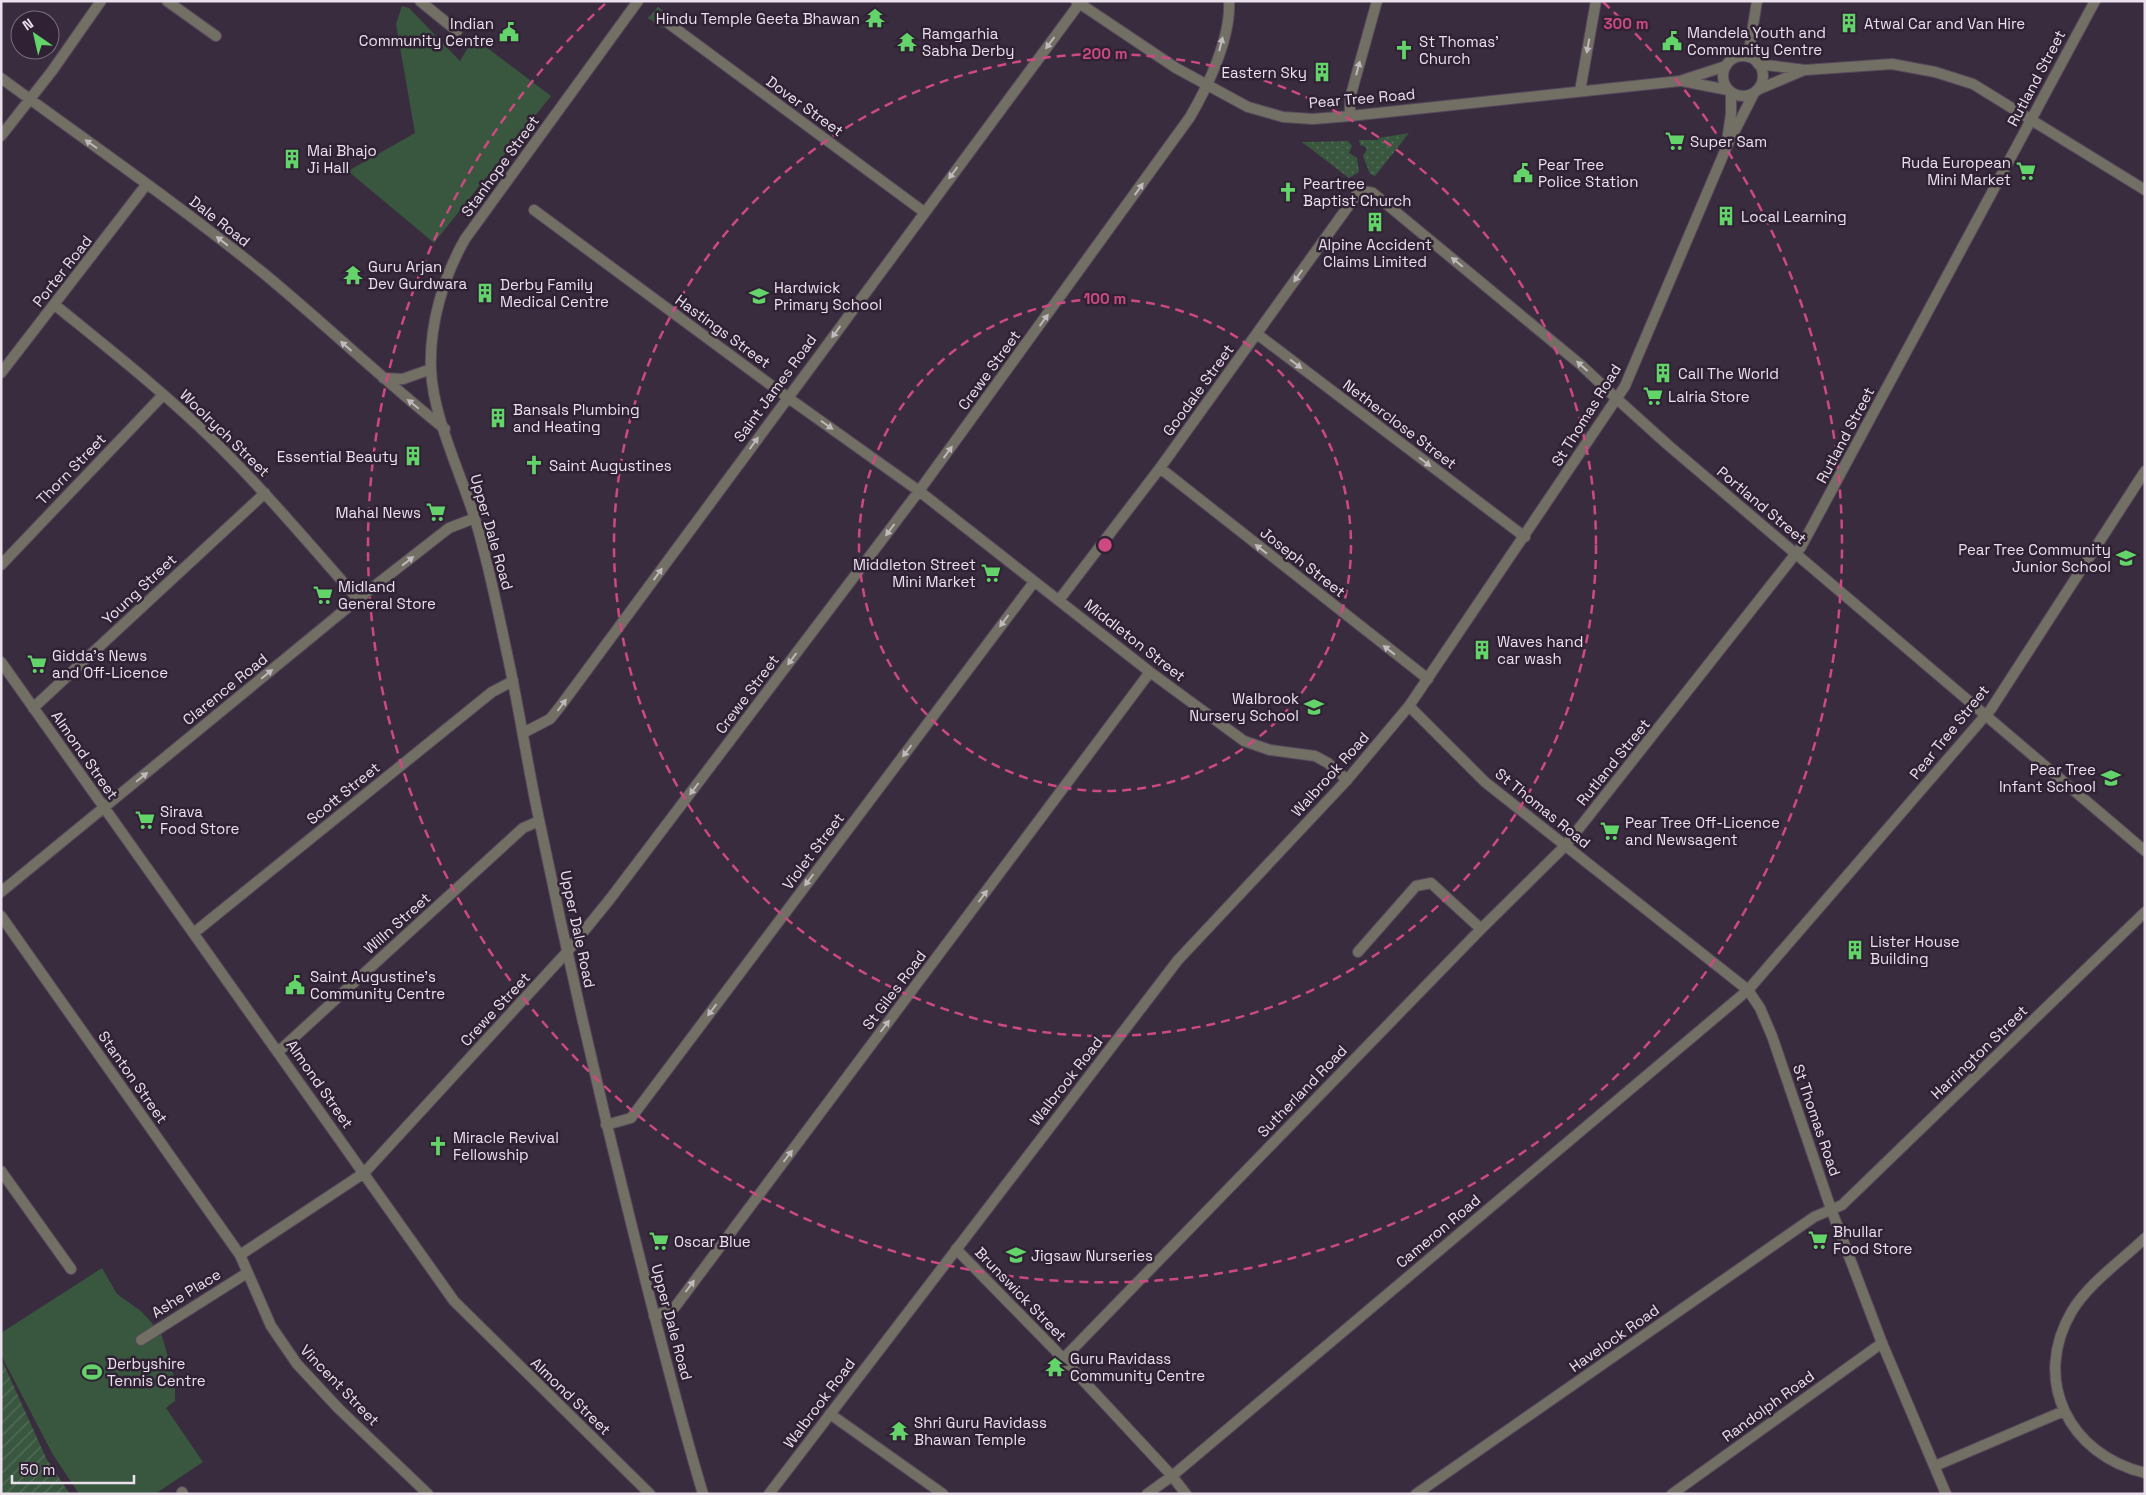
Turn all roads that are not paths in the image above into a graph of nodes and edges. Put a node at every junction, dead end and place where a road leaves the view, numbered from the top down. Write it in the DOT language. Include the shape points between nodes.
graph roads {
  1 [pos="101,1"];
  2 [pos="167,1"];
  3 [pos="420,1"];
  4 [pos="638,1"];
  5 [pos="1229,1"];
  6 [pos="1377,1"];
  7 [pos="1596,1"];
  8 [pos="1757,1"];
  9 [pos="2095,1"];
  10 [pos="1078,2"];
  11 [pos="668,23"];
  12 [pos="457,32"];
  13 [pos="216,36"];
  14 [pos="1748,57"];
  15 [pos="1758,64"];
  16 [pos="1726,66"];
  17 [pos="1805,70"];
  18 [pos="1,78"];
  19 [pos="1680,81"];
  20 [pos="1208,86"];
  21 [pos="1580,91"];
  22 [pos="1729,91"];
  23 [pos="1755,91"];
  24 [pos="30,99"];
  25 [pos="1350,116"];
  26 [pos="2032,120"];
  27 [pos="1,136"];
  28 [pos="1727,146"];
  29 [pos="146,185"];
  30 [pos="2145,190"];
  31 [pos="1357,194"];
  32 [pos="534,210"];
  33 [pos="924,212"];
  34 [pos="55,305"];
  35 [pos="1257,334"];
  36 [pos="431,369"];
  37 [pos="1,373"];
  38 [pos="382,378"];
  39 [pos="163,395"];
  40 [pos="787,397"];
  41 [pos="1617,400"];
  42 [pos="445,429"];
  43 [pos="1160,468"];
  44 [pos="2145,471"];
  45 [pos="920,491"];
  46 [pos="265,494"];
  47 [pos="475,518"];
  48 [pos="1525,537"];
  49 [pos="1796,554"];
  50 [pos="1,565"];
  51 [pos="1034,582"];
  52 [pos="358,599"];
  53 [pos="1059,600"];
  54 [pos="1,662"];
  55 [pos="1150,672"];
  56 [pos="1428,679"];
  57 [pos="513,681"];
  58 [pos="1409,706"];
  59 [pos="33,708"];
  60 [pos="1985,716"];
  61 [pos="523,733"];
  62 [pos="1347,780"];
  63 [pos="104,808"];
  64 [pos="539,821"];
  65 [pos="1565,846"];
  66 [pos="2145,851"];
  67 [pos="1,892"];
  68 [pos="2145,912"];
  69 [pos="1,916"];
  70 [pos="1481,929"];
  71 [pos="195,932"];
  72 [pos="567,952"];
  73 [pos="1358,952"];
  74 [pos="1748,990"];
  75 [pos="278,1052"];
  76 [pos="606,1125"];
  77 [pos="1,1171"];
  78 [pos="364,1173"];
  79 [pos="1832,1209"];
  80 [pos="2145,1238"];
  81 [pos="956,1249"];
  82 [pos="240,1255"];
  83 [pos="71,1269"];
  84 [pos="247,1273"];
  85 [pos="654,1316"];
  86 [pos="141,1340"];
  87 [pos="1882,1343"];
  88 [pos="1063,1359"];
  89 [pos="2064,1411"];
  90 [pos="830,1414"];
  91 [pos="1935,1466"];
  92 [pos="2145,1473"];
  93 [pos="1172,1476"];
  94 [pos="428,1494"];
  95 [pos="650,1494"];
  96 [pos="703,1494"];
  97 [pos="769,1494"];
  98 [pos="943,1494"];
  99 [pos="1147,1494"];
  100 [pos="1186,1494"];
  101 [pos="1416,1494"];
  102 [pos="1672,1494"];
  103 [pos="1946,1494"];
  1 -- 24 [label="street"];
  2 -- 13 [label="street"];
  3 -- 12 [label="street"];
  4 -- 36 [label="street, Stanhope Street" via="465,239 444,283 435,323"];
  20 -- 5 [label="street, Crewe Street, one-way" via="1221,47"];
  25 -- 6 [label="street, one-way" via="1350,98"];
  7 -- 21 [label="street, one-way"];
  8 -- 14 [label="street"];
  9 -- 26 [label="street, Rutland Street"];
  10 -- 20 [label="street, Pear Tree Road"];
  10 -- 33 [label="street, Saint James Road, one-way"];
  11 -- 33 [label="street, Dover Street"];
  14 -- 15 [label="street"];
  14 -- 16 [label="street" via="1731,60"];
  15 -- 17 [label="street"];
  15 -- 23 [label="street" via="1762,77"];
  16 -- 19 [label="street, Pear Tree Road"];
  16 -- 22 [label="street" via="1723,78"];
  17 -- 23 [label="street"];
  17 -- 26 [label="street" via="1892,64 1935,72 1973,84"];
  18 -- 24 [label="street, Dale Road"];
  19 -- 21 [label="street, Pear Tree Road"];
  19 -- 22 [label="street, Pear Tree Road"];
  20 -- 25 [label="street, Pear Tree Road" via="1248,107 1282,117"];
  45 -- 20 [label="street, Crewe Street, one-way" via="1104,239 1190,117"];
  21 -- 25 [label="street, Pear Tree Road"];
  22 -- 23 [label="street" via="1742,96"];
  22 -- 28 [label="street, St Thomas Road" via="1731,114"];
  23 -- 28 [label="street, St Thomas Road"];
  24 -- 27 [label="street"];
  29 -- 24 [label="street, Dale Road, one-way"];
  26 -- 30 [label="street"];
  26 -- 49 [label="street, Rutland Street"];
  28 -- 41 [label="street, St Thomas Road"];
  29 -- 34 [label="street, Porter Road"];
  38 -- 29 [label="street, Dale Road, one-way" via="263,273"];
  31 -- 35 [label="street, Goodale Street, one-way"];
  41 -- 31 [label="street, Portland Street, one-way" via="1581,365 1373,193 1363,191"];
  32 -- 40 [label="street, Hastings Street"];
  33 -- 40 [label="street, Saint James Road, one-way"];
  34 -- 37 [label="street, Porter Road"];
  34 -- 39 [label="street, Woolrych Street"];
  35 -- 43 [label="street, Goodale Street"];
  35 -- 48 [label="street, Netherclose Street, one-way"];
  36 -- 38 [label="street" via="403,379"];
  36 -- 42 [label="street, Upper Dale Road"];
  42 -- 38 [label="street, Dale Road, one-way"];
  39 -- 46 [label="street, Woolrych Street"];
  39 -- 50 [label="street, Thorn Street"];
  40 -- 45 [label="street, Hastings Street, one-way"];
  61 -- 40 [label="street, Saint James Road, one-way" via="555,714"];
  41 -- 48 [label="street, St Thomas Road"];
  41 -- 49 [label="street, Portland Street"];
  42 -- 47 [label="street, Upper Dale Road"];
  43 -- 53 [label="street, Goodale Street"];
  56 -- 43 [label="street, Joseph Street, one-way"];
  44 -- 60 [label="street, Pear Tree Street"];
  45 -- 51 [label="street, Middleton Street"];
  45 -- 72 [label="street, Crewe Street, one-way"];
  46 -- 52 [label="street, Woolrych Street"];
  46 -- 59 [label="street, Young Street"];
  52 -- 47 [label="street, Clarence Road, one-way" via="449,528"];
  47 -- 57 [label="street, Upper Dale Road"];
  48 -- 56 [label="street, St Thomas Road"];
  49 -- 60 [label="street, Portland Street"];
  49 -- 65 [label="street, Rutland Street"];
  51 -- 53 [label="street, Middleton Street"];
  51 -- 76 [label="street, Violet Street, one-way" via="631,1118"];
  63 -- 52 [label="street, Clarence Road, one-way"];
  53 -- 55 [label="street, Middleton Street"];
  54 -- 59 [label="street, Almond Street"];
  55 -- 62 [label="street, Middleton Street" via="1244,741 1270,750 1315,756"];
  85 -- 55 [label="street, St Giles Road, one-way" via="675,1307"];
  56 -- 58 [label="street, St Thomas Road"];
  57 -- 61 [label="street, Upper Dale Road"];
  57 -- 71 [label="street, Scott Street" via="492,692"];
  58 -- 62 [label="street, Walbrook Road"];
  58 -- 65 [label="street, St Thomas Road" via="1485,782"];
  59 -- 63 [label="street, Almond Street"];
  60 -- 66 [label="street, Portland Street"];
  60 -- 74 [label="street, Pear Tree Street"];
  61 -- 64 [label="street, Upper Dale Road"];
  62 -- 81 [label="street, Walbrook Road" via="1178,960"];
  63 -- 67 [label="street, Clarence Road"];
  63 -- 71 [label="street, Almond Street"];
  64 -- 72 [label="street, Upper Dale Road"];
  64 -- 75 [label="street, Willn Street" via="523,828"];
  65 -- 70 [label="street, Sutherland Road"];
  65 -- 74 [label="street, St Thomas Road"];
  68 -- 79 [label="street, Harrington Street" via="1850,1198"];
  69 -- 82 [label="street, Stanton Street"];
  70 -- 73 [label="street" via="1431,883 1416,886"];
  70 -- 88 [label="street, Sutherland Road"];
  71 -- 75 [label="street, Almond Street"];
  72 -- 76 [label="street, Upper Dale Road"];
  72 -- 78 [label="street, Crewe Street"];
  74 -- 79 [label="street, St Thomas Road" via="1760,1008 1775,1044"];
  74 -- 93 [label="street, Cameron Road"];
  75 -- 78 [label="street, Almond Street"];
  76 -- 85 [label="street, Upper Dale Road"];
  77 -- 83 [label="street"];
  78 -- 82 [label="street, Crewe Street"];
  78 -- 95 [label="street, Almond Street" via="459,1307"];
  79 -- 87 [label="street, St Thomas Road"];
  79 -- 101 [label="street, Havelock Road" via="1814,1217"];
  80 -- 89 [label="street" via="2084,1294 2071,1313 2060,1338 2056,1362 2057,1384"];
  81 -- 88 [label="street, Brunswick Street"];
  81 -- 90 [label="street, Walbrook Road"];
  82 -- 84 [label="street, Vincent Street"];
  84 -- 86 [label="street, Ashe Place"];
  84 -- 94 [label="street, Vincent Street" via="271,1326 297,1364"];
  85 -- 96 [label="street, Upper Dale Road"];
  87 -- 91 [label="street, St Thomas Road"];
  87 -- 102 [label="street, Randolph Road"];
  88 -- 93 [label="street, Brunswick Street"];
  89 -- 91 [label="street"];
  89 -- 92 [label="street" via="2077,1433 2096,1451 2118,1465"];
  90 -- 97 [label="street, Walbrook Road"];
  90 -- 98 [label="street"];
  91 -- 103 [label="street, St Thomas Road"];
  93 -- 99 [label="street, Cameron Road"];
  93 -- 100 [label="street, Brunswick Street"];
}
